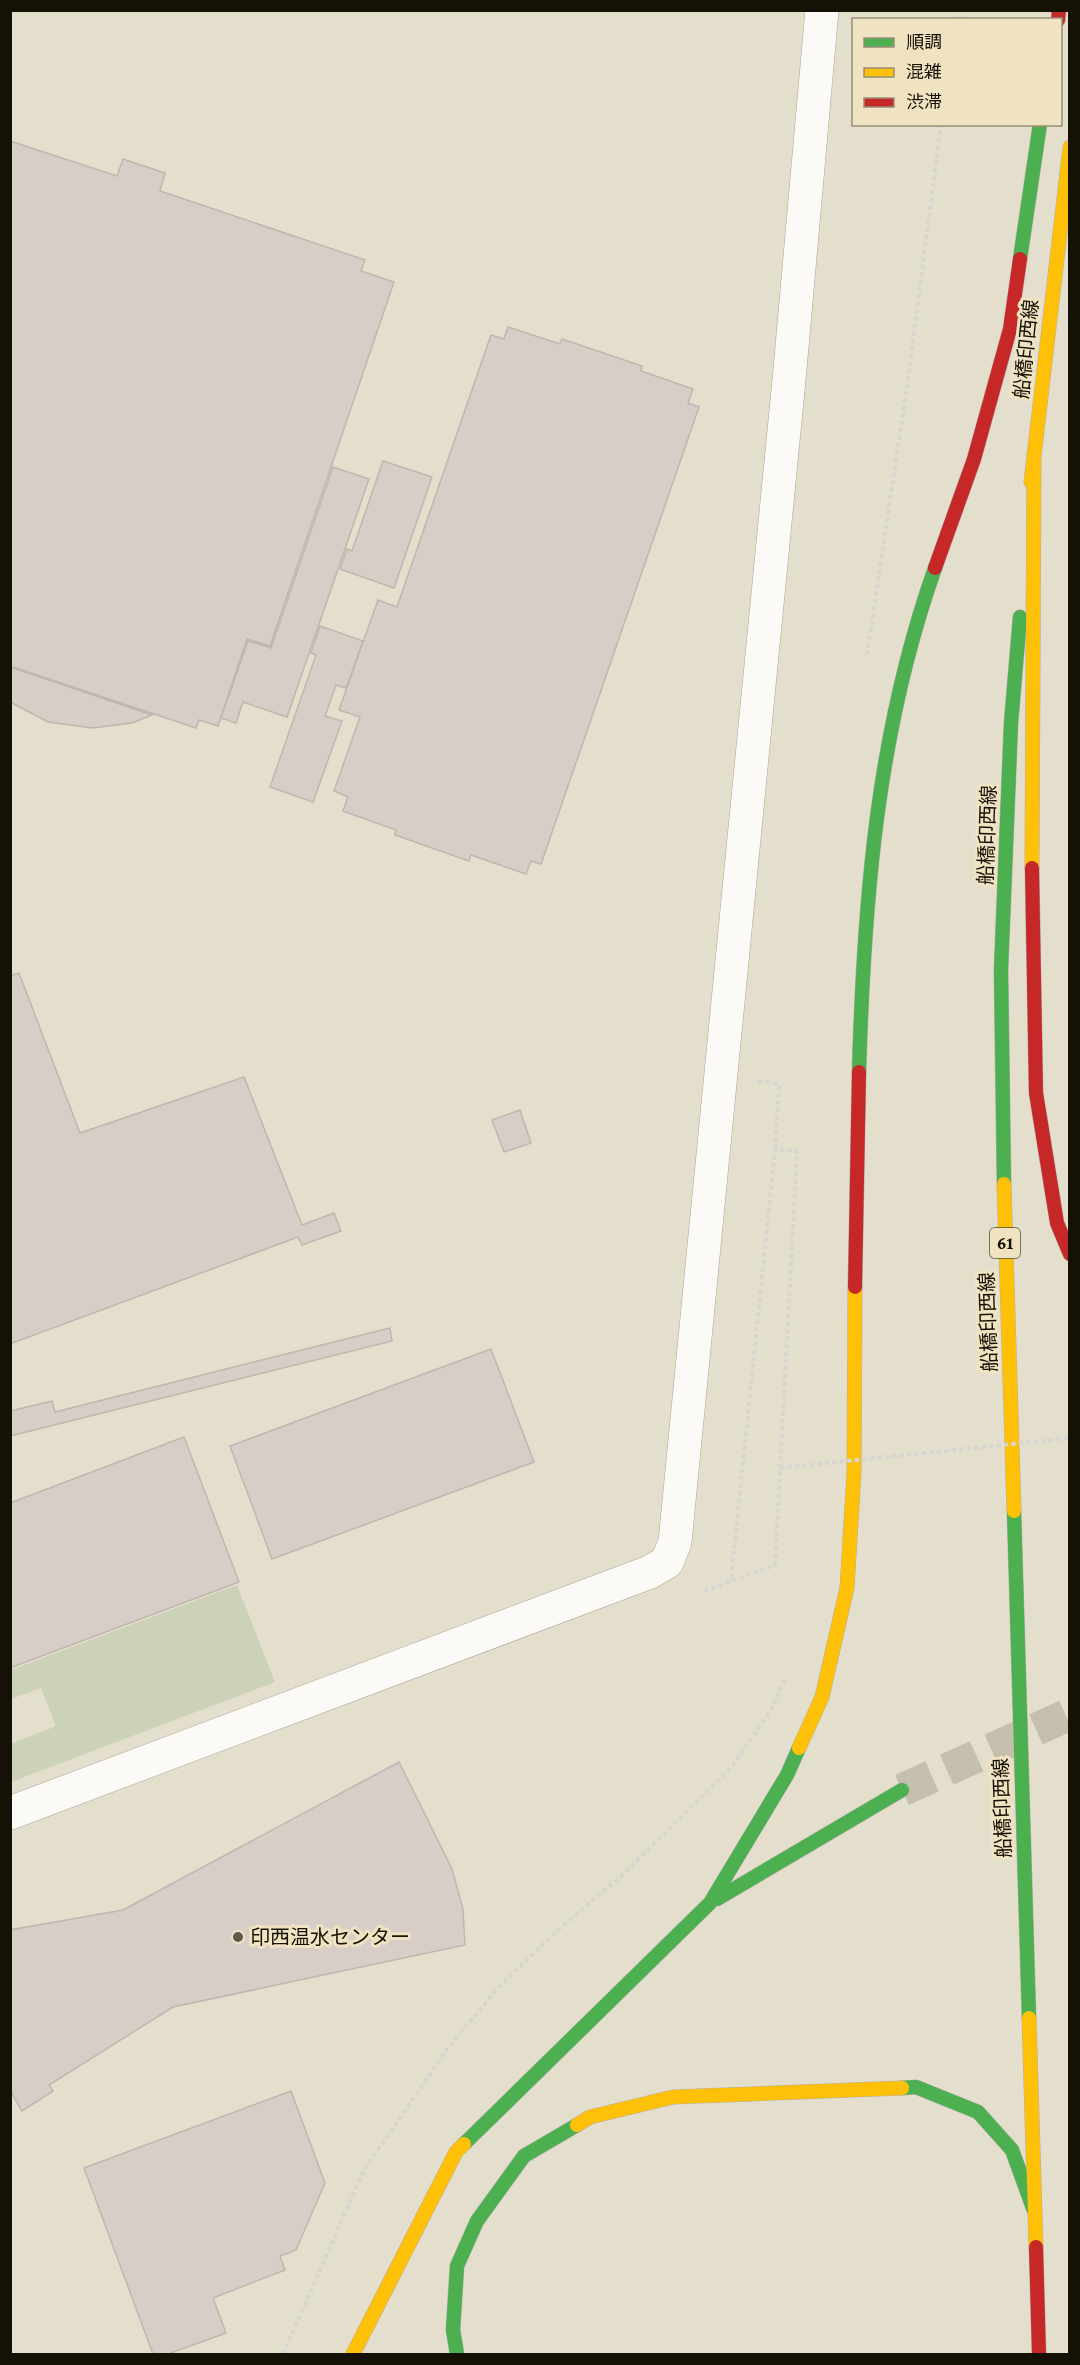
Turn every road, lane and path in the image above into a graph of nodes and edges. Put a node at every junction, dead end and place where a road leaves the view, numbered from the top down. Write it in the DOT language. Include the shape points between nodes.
graph roads {
  1 [pos="822,10"];
  2 [pos="1040,126"];
  3 [pos="1070,147"];
  4 [pos="1034,454"];
  5 [pos="752,1080"];
  6 [pos="775,1150"];
  7 [pos="1070,1254"];
  8 [pos="1070,1438"];
  9 [pos="780,1468"];
  10 [pos="731,1581"];
  11 [pos="704,1591"];
  12 [pos="902,1790"];
  13 [pos="10,1813"];
  14 [pos="710,1903"];
  15 [pos="1032,2208"];
  16 [pos="1038,2348"];
  17 [pos="353,2355"];
  18 [pos="458,2355"];
  1 -- 13 [label="street" via="675,1542 667,1562 650,1572"];
  2 -- 14 [label="main road" via="1010,329 974,459 922,606 892,717 874,831 861,997 854,1473 847,1588 822,1697 787,1775"];
  3 -- 4 [label="main road, 船橋印西線 / 61"];
  4 -- 7 [label="main road" via="1032,894 1036,1093 1057,1223"];
  4 -- 15 [label="main road, 船橋印西線 / 61" via="1011,723 1001,969"];
  5 -- 6 [label="path" via="779,1084"];
  6 -- 9 [label="path" via="797,1151"];
  6 -- 10 [label="path"];
  8 -- 9 [label="path, bridge"];
  9 -- 10 [label="path" via="774,1565"];
  10 -- 11 [label="path"];
  12 -- 14 [label="main road"];
  14 -- 17 [label="main road" via="456,2152"];
  15 -- 16 [label="main road, 船橋印西線 / 61"];
  15 -- 18 [label="main road" via="1012,2150 978,2112 916,2087 673,2097 590,2118 524,2156 477,2221 457,2266 453,2330"];
}
